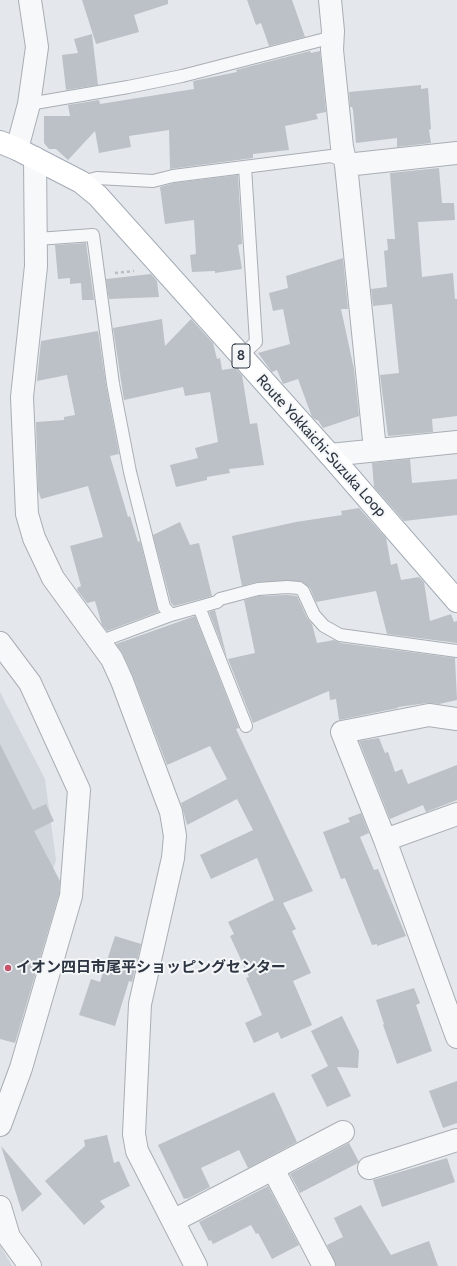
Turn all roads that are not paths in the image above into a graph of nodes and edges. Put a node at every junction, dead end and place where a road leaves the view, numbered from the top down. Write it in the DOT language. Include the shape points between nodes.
graph roads {
  1 [pos="30,0"];
  2 [pos="330,0"];
  3 [pos="333,37"];
  4 [pos="29,104"];
  5 [pos="17,150"];
  6 [pos="457,153"];
  7 [pos="346,163"];
  8 [pos="245,167"];
  9 [pos="81,182"];
  10 [pos="37,239"];
  11 [pos="241,356"];
  12 [pos="457,442"];
  13 [pos="374,450"];
  14 [pos="330,455"];
  15 [pos="457,601"];
  16 [pos="199,608"];
  17 [pos="171,615"];
  18 [pos="99,642"];
  19 [pos="0,643"];
  20 [pos="457,651"];
  21 [pos="457,719"];
  22 [pos="246,726"];
  23 [pos="457,814"];
  24 [pos="385,840"];
  25 [pos="457,1037"];
  26 [pos="0,1125"];
  27 [pos="343,1132"];
  28 [pos="457,1140"];
  29 [pos="369,1168"];
  30 [pos="273,1169"];
  31 [pos="0,1207"];
  32 [pos="173,1221"];
  33 [pos="30,1266"];
  34 [pos="196,1266"];
  35 [pos="324,1266"];
  1 -- 4 [label="street" via="37,47"];
  2 -- 3 [label="street"];
  3 -- 4 [label="lane" via="182,76"];
  3 -- 7 [label="street" via="332,50 342,147"];
  4 -- 5 [label="street"];
  5 -- 9 [label="main road, Route Yokkaichi-Suzuka Loop / 8"];
  5 -- 10 [label="street"];
  6 -- 7 [label="street"];
  7 -- 8 [label="lane" via="331,156"];
  7 -- 13 [label="street"];
  8 -- 9 [label="lane" via="153,181 97,178"];
  8 -- 11 [label="lane" via="256,342"];
  9 -- 11 [label="main road, Route Yokkaichi-Suzuka Loop / 8" via="98,196"];
  10 -- 17 [label="lane" via="93,235 113,384 130,472 164,607"];
  10 -- 18 [label="street" via="22,397 27,514 34,538 53,578"];
  11 -- 14 [label="main road, Route Yokkaichi-Suzuka Loop / 8"];
  12 -- 13 [label="street"];
  13 -- 14 [label="street"];
  14 -- 15 [label="main road, Route Yokkaichi-Suzuka Loop / 8"];
  16 -- 17 [label="lane"];
  16 -- 20 [label="lane" via="258,588 299,588 306,596 314,615 330,632"];
  16 -- 22 [label="lane"];
  17 -- 18 [label="lane"];
  18 -- 32 [label="street" via="112,659 129,696 167,800 175,836 173,858 140,1004 134,1134 137,1151"];
  19 -- 26 [label="street" via="30,683 79,790 71,896 21,1068"];
  21 -- 24 [label="street" via="429,715 342,732"];
  23 -- 24 [label="street"];
  24 -- 25 [label="street"];
  27 -- 30 [label="street"];
  28 -- 29 [label="street"];
  30 -- 32 [label="street"];
  30 -- 35 [label="street"];
  31 -- 33 [label="street" via="9,1237"];
  32 -- 34 [label="street"];
}
